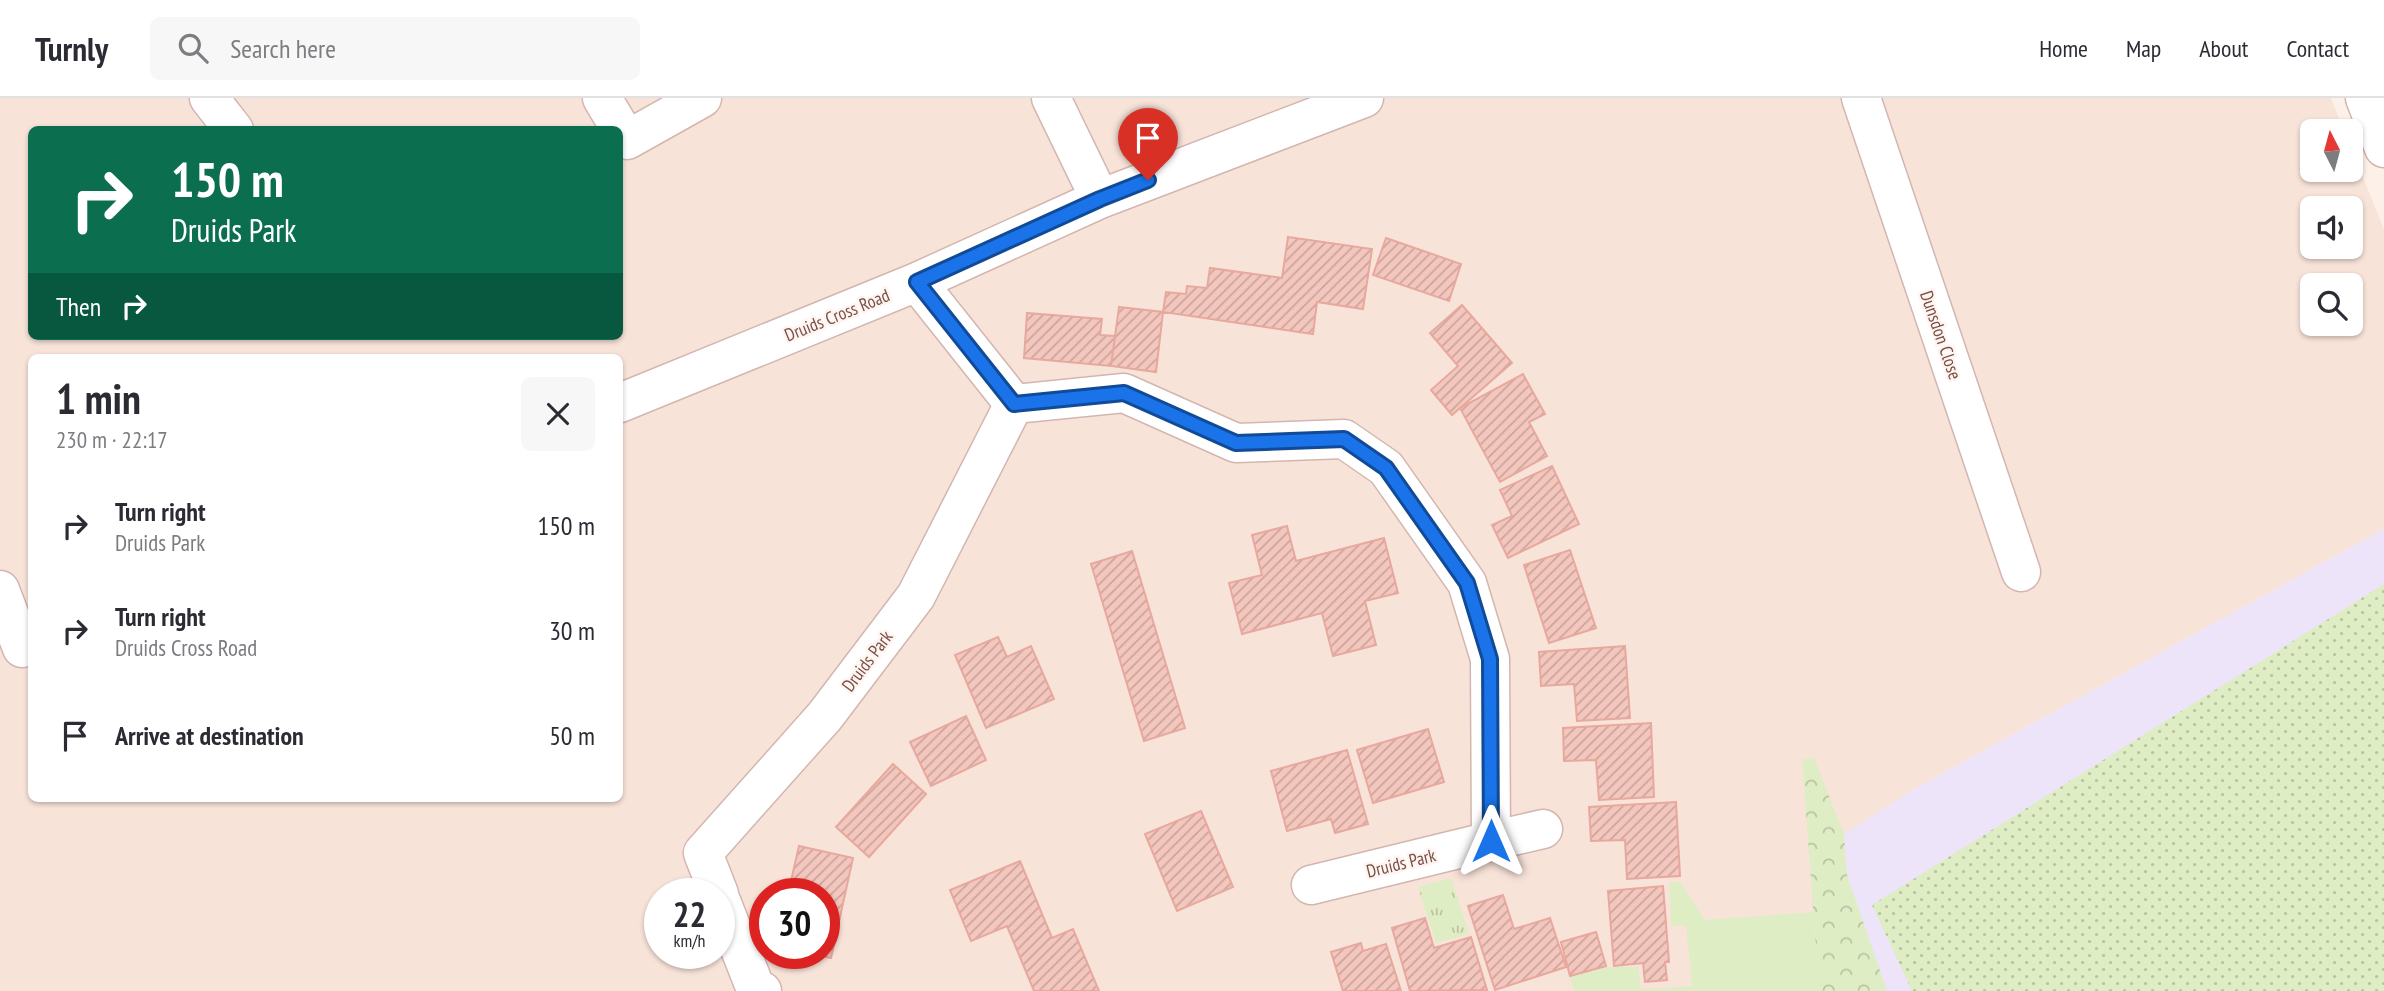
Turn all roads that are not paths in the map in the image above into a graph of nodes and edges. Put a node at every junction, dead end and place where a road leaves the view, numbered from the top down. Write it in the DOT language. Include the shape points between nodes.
graph roads {
  1 [pos="209,98"];
  2 [pos="602,98"];
  3 [pos="702,98"];
  4 [pos="1051,98"];
  5 [pos="1364,98"];
  6 [pos="1861,98"];
  7 [pos="2364,98"];
  8 [pos="231,126"];
  9 [pos="616,126"];
  10 [pos="623,141"];
  11 [pos="2384,148"];
  12 [pos="1100,199"];
  13 [pos="917,282"];
  14 [pos="623,402"];
  15 [pos="1014,404"];
  16 [pos="2021,572"];
  17 [pos="0,590"];
  18 [pos="18,650"];
  19 [pos="1543,829"];
  20 [pos="1491,841"];
  21 [pos="713,878"];
  22 [pos="1311,885"];
  23 [pos="735,936"];
  24 [pos="762,991"];
  1 -- 8 [label="street"];
  2 -- 9 [label="street"];
  3 -- 10 [label="street"];
  4 -- 12 [label="street"];
  5 -- 12 [label="street, Druids Cross Road"];
  6 -- 16 [label="street, Dunsdon Close"];
  7 -- 11 [label="street"];
  12 -- 13 [label="street, Druids Cross Road"];
  13 -- 14 [label="street, Druids Cross Road"];
  13 -- 15 [label="street"];
  15 -- 20 [label="street" via="1124,393 1236,443 1344,439 1386,468 1467,583 1490,659"];
  15 -- 21 [label="street, Druids Park" via="916,596 825,716 703,853"];
  17 -- 18 [label="street"];
  19 -- 20 [label="street, Druids Park"];
  20 -- 22 [label="street, Druids Park"];
  23 -- 24 [label="street, Druids Park" via="755,988"];
}
